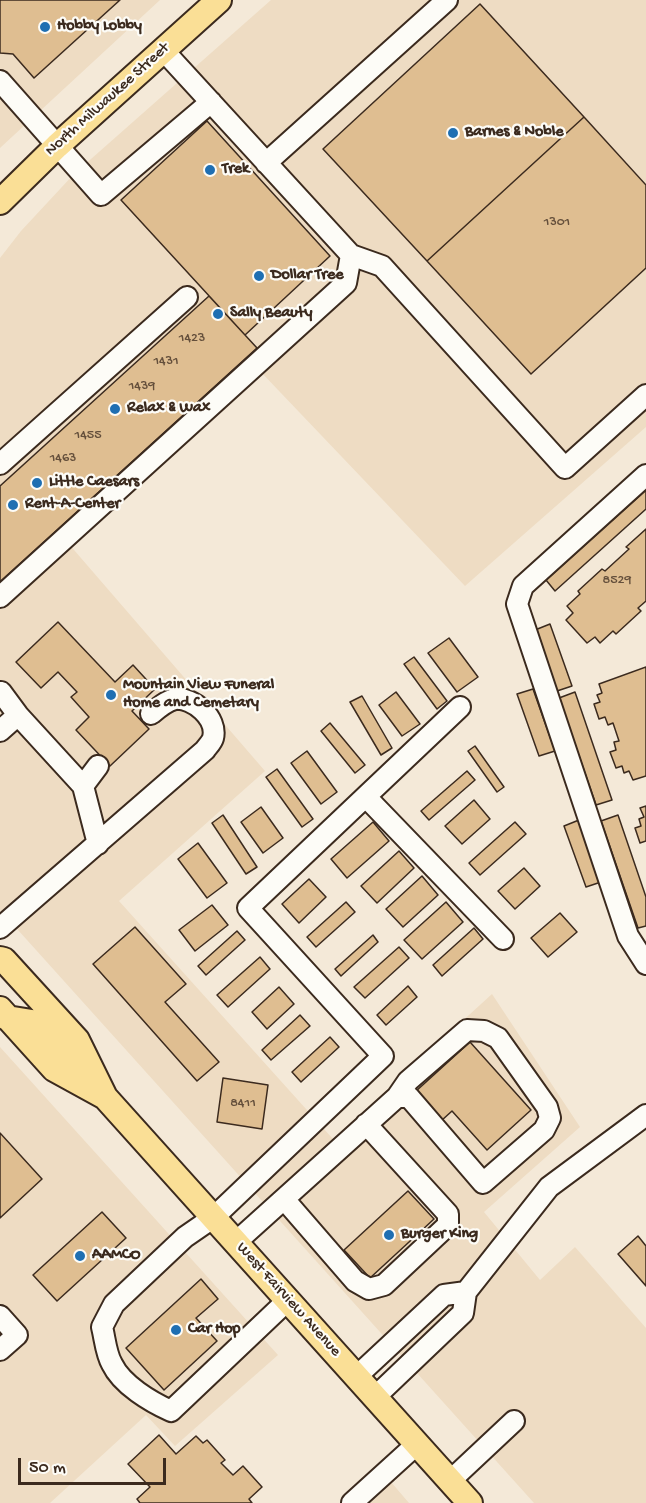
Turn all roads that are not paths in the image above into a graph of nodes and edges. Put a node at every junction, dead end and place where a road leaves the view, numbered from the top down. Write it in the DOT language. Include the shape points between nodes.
graph roads {
  1 [pos="219,0"];
  2 [pos="447,0"];
  3 [pos="163,51"];
  4 [pos="0,81"];
  5 [pos="211,102"];
  6 [pos="57,146"];
  7 [pos="266,163"];
  8 [pos="0,202"];
  9 [pos="351,255"];
  10 [pos="187,297"];
  11 [pos="646,395"];
  12 [pos="0,464"];
  13 [pos="646,475"];
  14 [pos="0,597"];
  15 [pos="2,692"];
  16 [pos="460,707"];
  17 [pos="151,714"];
  18 [pos="18,715"];
  19 [pos="0,731"];
  20 [pos="98,766"];
  21 [pos="83,786"];
  22 [pos="366,797"];
  23 [pos="98,844"];
  24 [pos="0,927"];
  25 [pos="503,939"];
  26 [pos="0,959"];
  27 [pos="646,964"];
  28 [pos="2,1017"];
  29 [pos="397,1096"];
  30 [pos="105,1097"];
  31 [pos="646,1115"];
  32 [pos="366,1124"];
  33 [pos="284,1199"];
  34 [pos="214,1217"];
  35 [pos="236,1242"];
  36 [pos="466,1292"];
  37 [pos="288,1300"];
  38 [pos="0,1316"];
  39 [pos="0,1350"];
  40 [pos="357,1377"];
  41 [pos="375,1397"];
  42 [pos="514,1421"];
  43 [pos="417,1444"];
  44 [pos="450,1481"];
  45 [pos="352,1503"];
  46 [pos="470,1503"];
  1 -- 3 [label="main road, North Milwaukee Street"];
  2 -- 7 [label="lane"];
  3 -- 5 [label="lane"];
  3 -- 6 [label="main road, North Milwaukee Street"];
  4 -- 6 [label="lane"];
  5 -- 6 [label="lane" via="101,195"];
  5 -- 7 [label="lane"];
  6 -- 8 [label="main road, North Milwaukee Street"];
  7 -- 9 [label="lane"];
  9 -- 11 [label="lane" via="382,266 565,468"];
  9 -- 14 [label="lane" via="346,283"];
  10 -- 12 [label="lane"];
  13 -- 27 [label="lane" via="523,586 517,604 628,936"];
  15 -- 18 [label="lane"];
  16 -- 22 [label="lane"];
  17 -- 23 [label="lane" via="174,699 187,699 205,713 213,738 205,750"];
  18 -- 19 [label="lane"];
  18 -- 21 [label="lane"];
  20 -- 21 [label="lane"];
  21 -- 23 [label="lane"];
  22 -- 25 [label="lane"];
  22 -- 34 [label="lane" via="248,908 383,1056"];
  23 -- 24 [label="lane"];
  26 -- 30 [label="main road, West Fairview Avenue" via="77,1040"];
  28 -- 30 [label="main road, West Fairview Avenue" via="54,1070"];
  29 -- 29 [label="lane" via="409,1097 483,1183 544,1130 550,1118 547,1107 498,1038 484,1031 467,1030 408,1081"];
  29 -- 32 [label="lane"];
  30 -- 34 [label="main road, West Fairview Avenue"];
  31 -- 36 [label="lane" via="549,1187"];
  32 -- 33 [label="lane"];
  32 -- 33 [label="lane" via="448,1214 448,1225 384,1285 369,1289 355,1281"];
  33 -- 35 [label="lane"];
  34 -- 35 [label="main road, West Fairview Avenue"];
  34 -- 37 [label="lane" via="185,1237 114,1304 102,1327 112,1364 123,1378 147,1399 171,1411"];
  35 -- 37 [label="main road, West Fairview Avenue"];
  36 -- 40 [label="lane" via="444,1295"];
  36 -- 41 [label="lane" via="463,1313"];
  37 -- 40 [label="main road, West Fairview Avenue"];
  38 -- 39 [label="lane" via="17,1335"];
  40 -- 41 [label="main road, West Fairview Avenue"];
  41 -- 43 [label="main road, West Fairview Avenue"];
  42 -- 44 [label="lane"];
  43 -- 44 [label="main road, West Fairview Avenue"];
  43 -- 45 [label="lane"];
  44 -- 46 [label="main road, West Fairview Avenue"];
}
